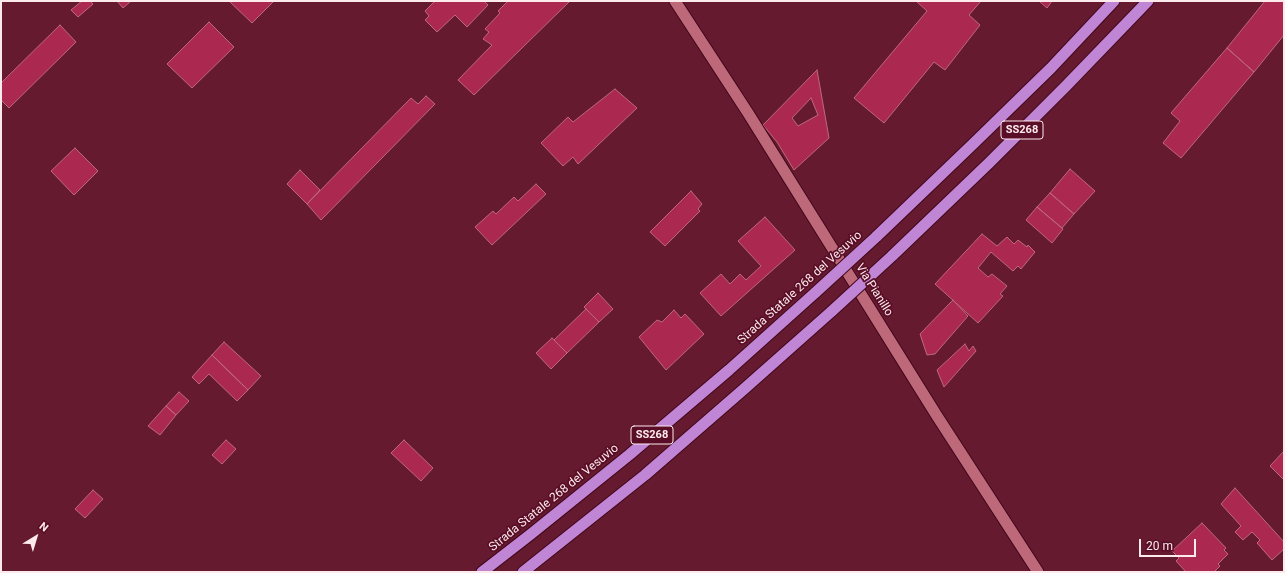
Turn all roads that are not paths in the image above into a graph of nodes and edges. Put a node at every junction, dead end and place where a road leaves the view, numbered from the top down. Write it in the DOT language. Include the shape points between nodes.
graph roads {
  1 [pos="675,1"];
  2 [pos="1114,1"];
  3 [pos="1148,1"];
  4 [pos="482,572"];
  5 [pos="523,572"];
  6 [pos="1038,572"];
  1 -- 6 [label="street, Via Pianillo"];
  2 -- 4 [label="highway, Strada Statale 268 del Vesuvio / SS268, bridge" via="1040,79 816,292 629,455"];
  3 -- 5 [label="highway, SS268, bridge" via="990,162 832,311 645,474"];
}
